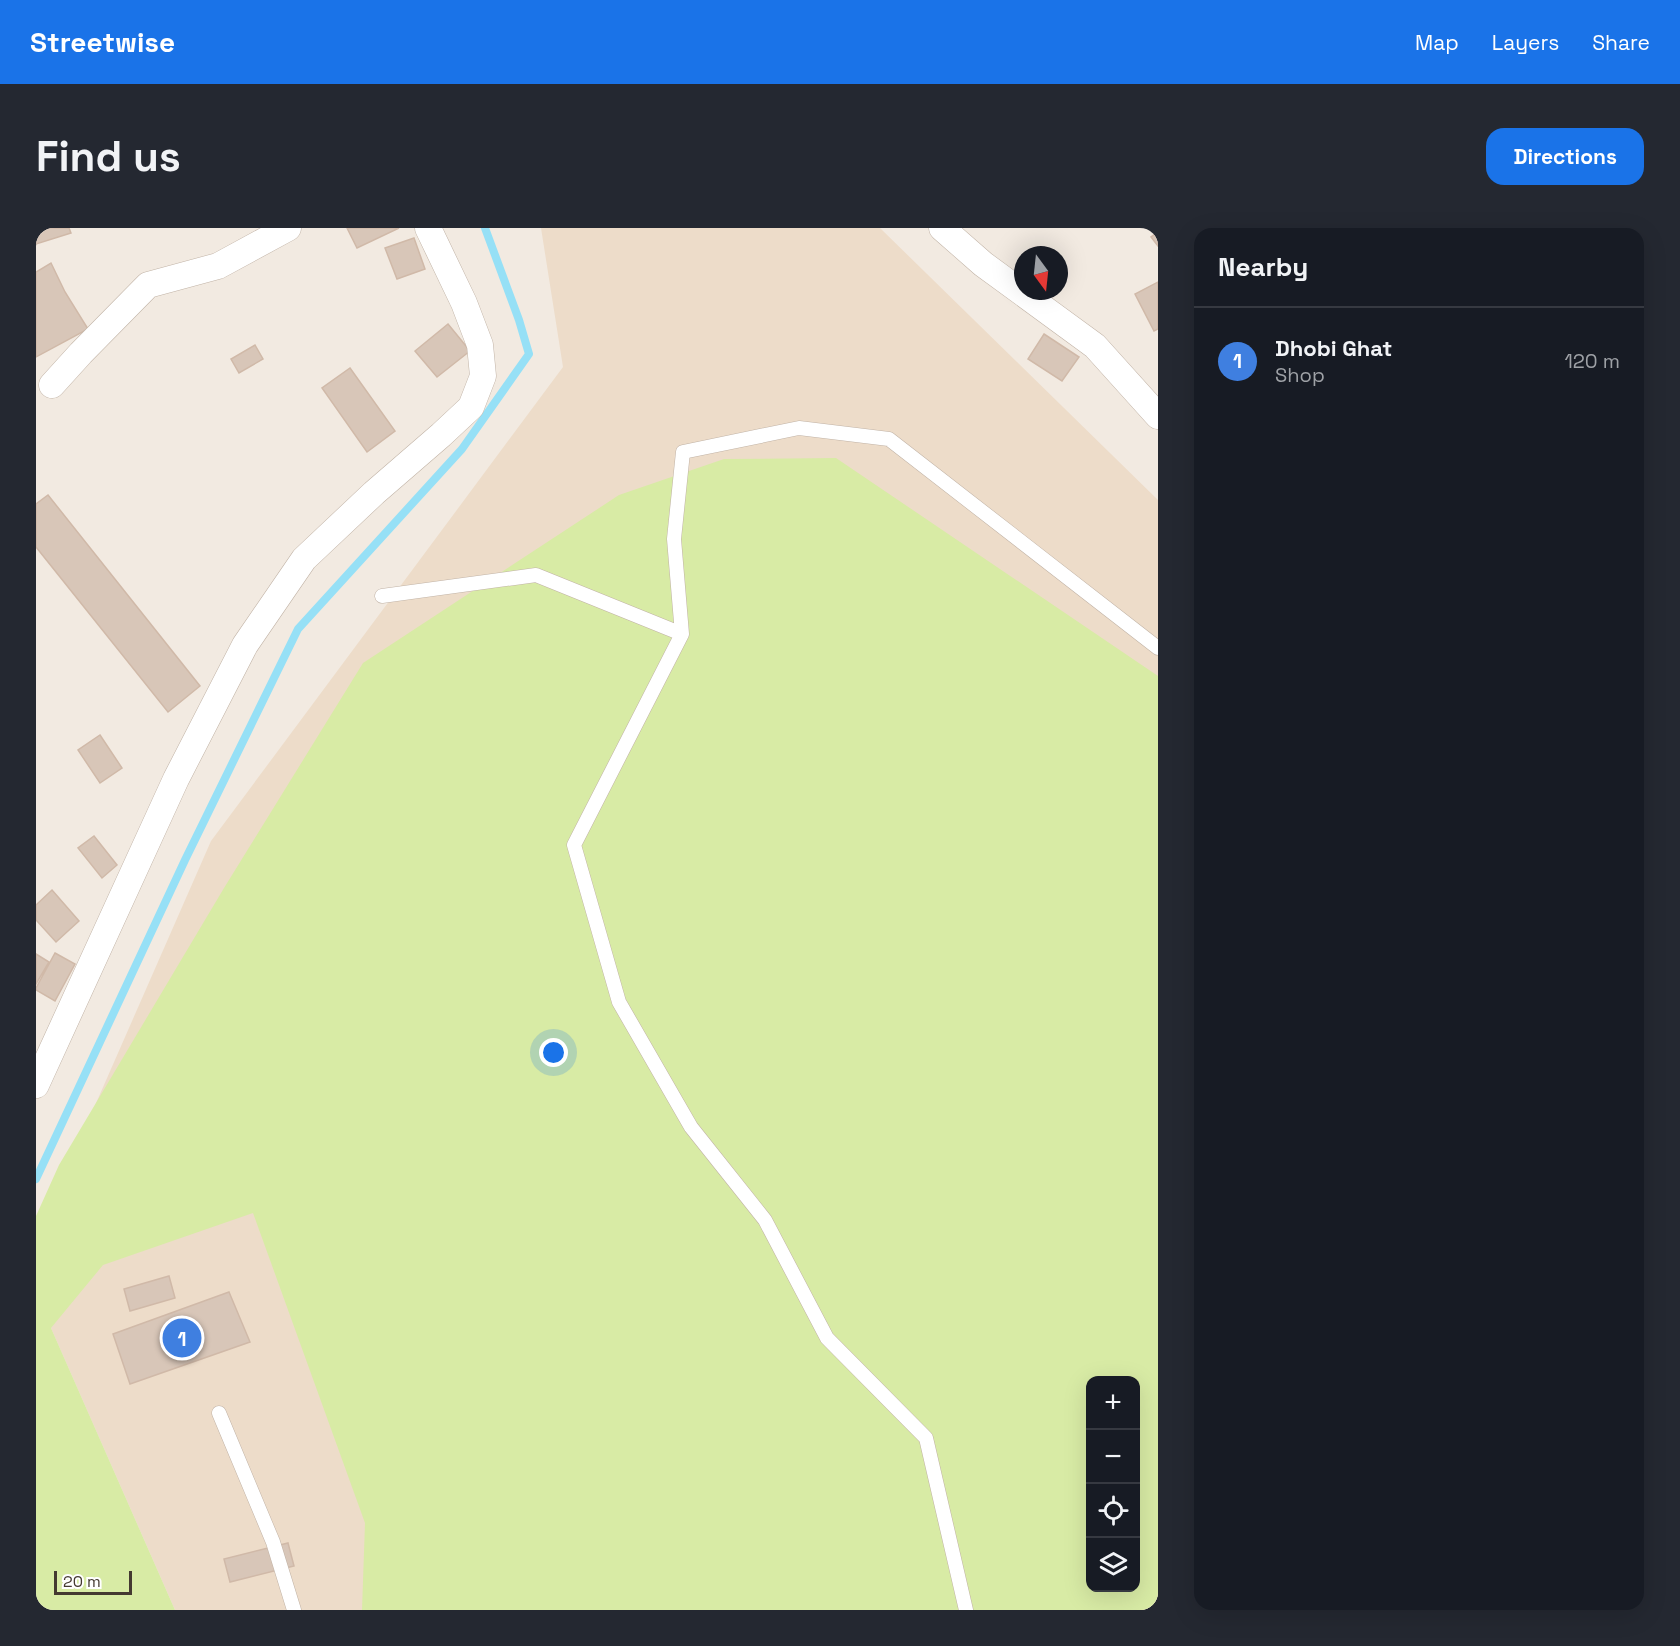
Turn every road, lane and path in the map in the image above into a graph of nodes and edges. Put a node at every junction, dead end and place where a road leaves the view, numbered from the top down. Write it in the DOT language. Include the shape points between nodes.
graph roads {
  1 [pos="288,228"];
  2 [pos="428,228"];
  3 [pos="942,228"];
  4 [pos="52,385"];
  5 [pos="1158,416"];
  6 [pos="382,596"];
  7 [pos="682,634"];
  8 [pos="1158,648"];
  9 [pos="36,1085"];
  10 [pos="219,1413"];
  11 [pos="294,1610"];
  12 [pos="966,1610"];
  1 -- 4 [label="street" via="218,266 148,285"];
  2 -- 9 [label="street" via="480,345 483,376 471,407 304,559 245,645 176,779"];
  3 -- 5 [label="street" via="983,264 1095,346"];
  6 -- 7 [label="lane" via="536,575"];
  7 -- 8 [label="lane" via="674,538 683,452 799,429 889,439"];
  7 -- 12 [label="lane" via="574,845 619,1002 691,1127 765,1220 827,1338 926,1438"];
  10 -- 11 [label="lane" via="273,1542"];
}
